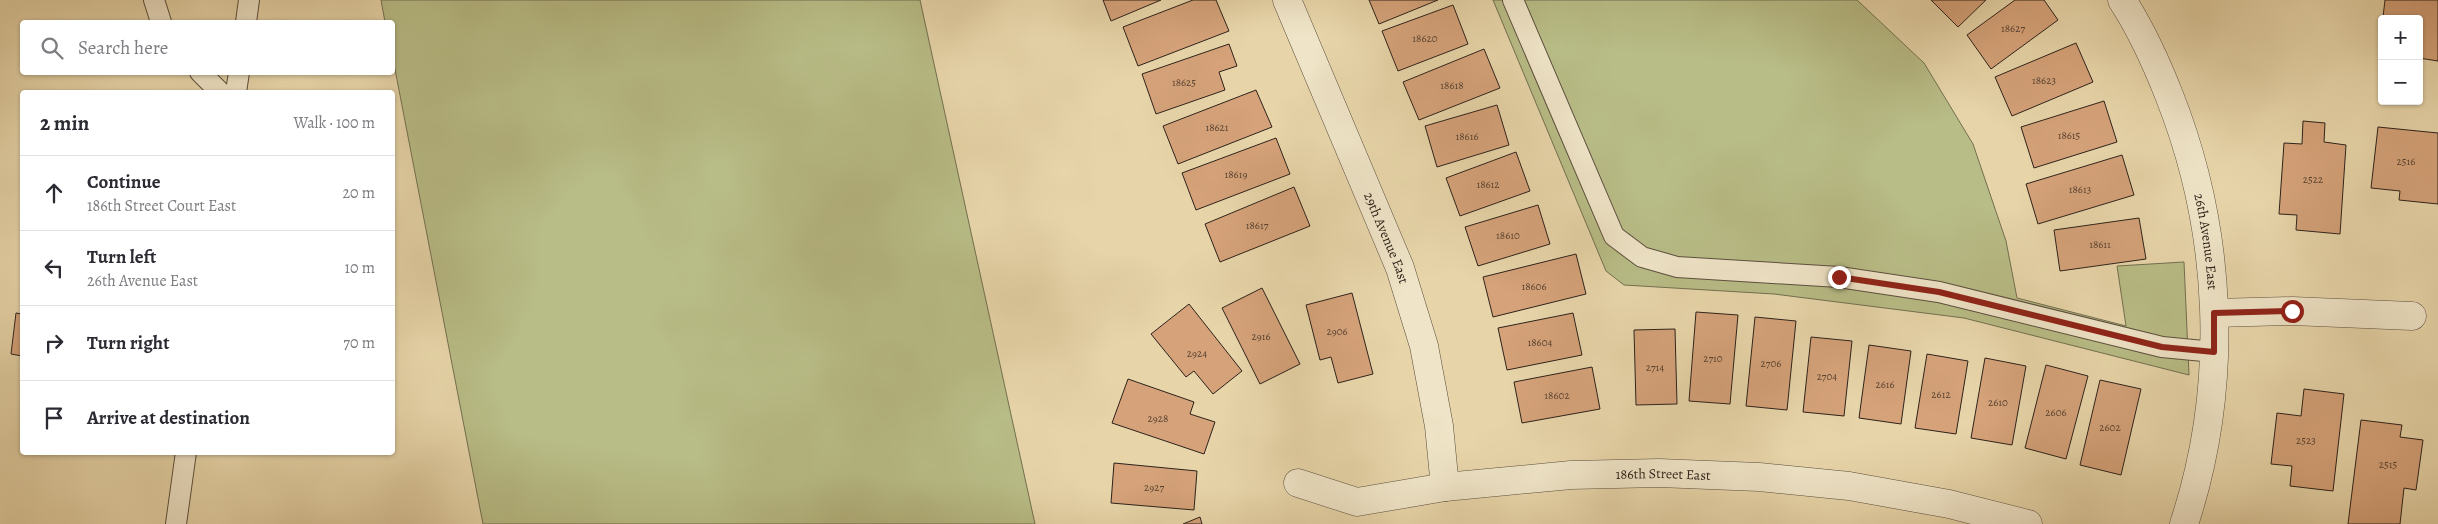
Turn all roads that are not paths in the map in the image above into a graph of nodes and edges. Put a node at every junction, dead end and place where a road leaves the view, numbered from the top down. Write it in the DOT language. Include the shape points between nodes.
graph roads {
  1 [pos="154,0"];
  2 [pos="249,0"];
  3 [pos="1287,0"];
  4 [pos="1513,0"];
  5 [pos="2122,0"];
  6 [pos="160,20"];
  7 [pos="246,20"];
  8 [pos="203,75"];
  9 [pos="239,75"];
  10 [pos="218,90"];
  11 [pos="236,90"];
  12 [pos="2214,313"];
  13 [pos="2412,316"];
  14 [pos="2214,352"];
  15 [pos="186,455"];
  16 [pos="1298,484"];
  17 [pos="1445,487"];
  18 [pos="176,524"];
  19 [pos="2028,524"];
  20 [pos="2184,524"];
  1 -- 6 [label="lane"];
  2 -- 7 [label="lane"];
  3 -- 17 [label="street, 29th Avenue East" via="1400,268 1424,346 1439,426"];
  4 -- 14 [label="lane" via="1614,236 1642,257 1677,268 1839,277 1939,292 2162,347"];
  5 -- 12 [label="street, 26th Avenue East" via="2157,66 2178,117 2197,181 2209,246"];
  8 -- 10 [label="lane"];
  9 -- 11 [label="lane"];
  12 -- 13 [label="street" via="2292,311"];
  12 -- 14 [label="street, 26th Avenue East"];
  14 -- 20 [label="street, 26th Avenue East" via="2207,430"];
  15 -- 18 [label="lane"];
  16 -- 17 [label="street, 186th Street East" via="1357,502"];
  17 -- 19 [label="street, 186th Street East" via="1571,475 1660,473 1759,477 1858,488 1949,504"];
}
